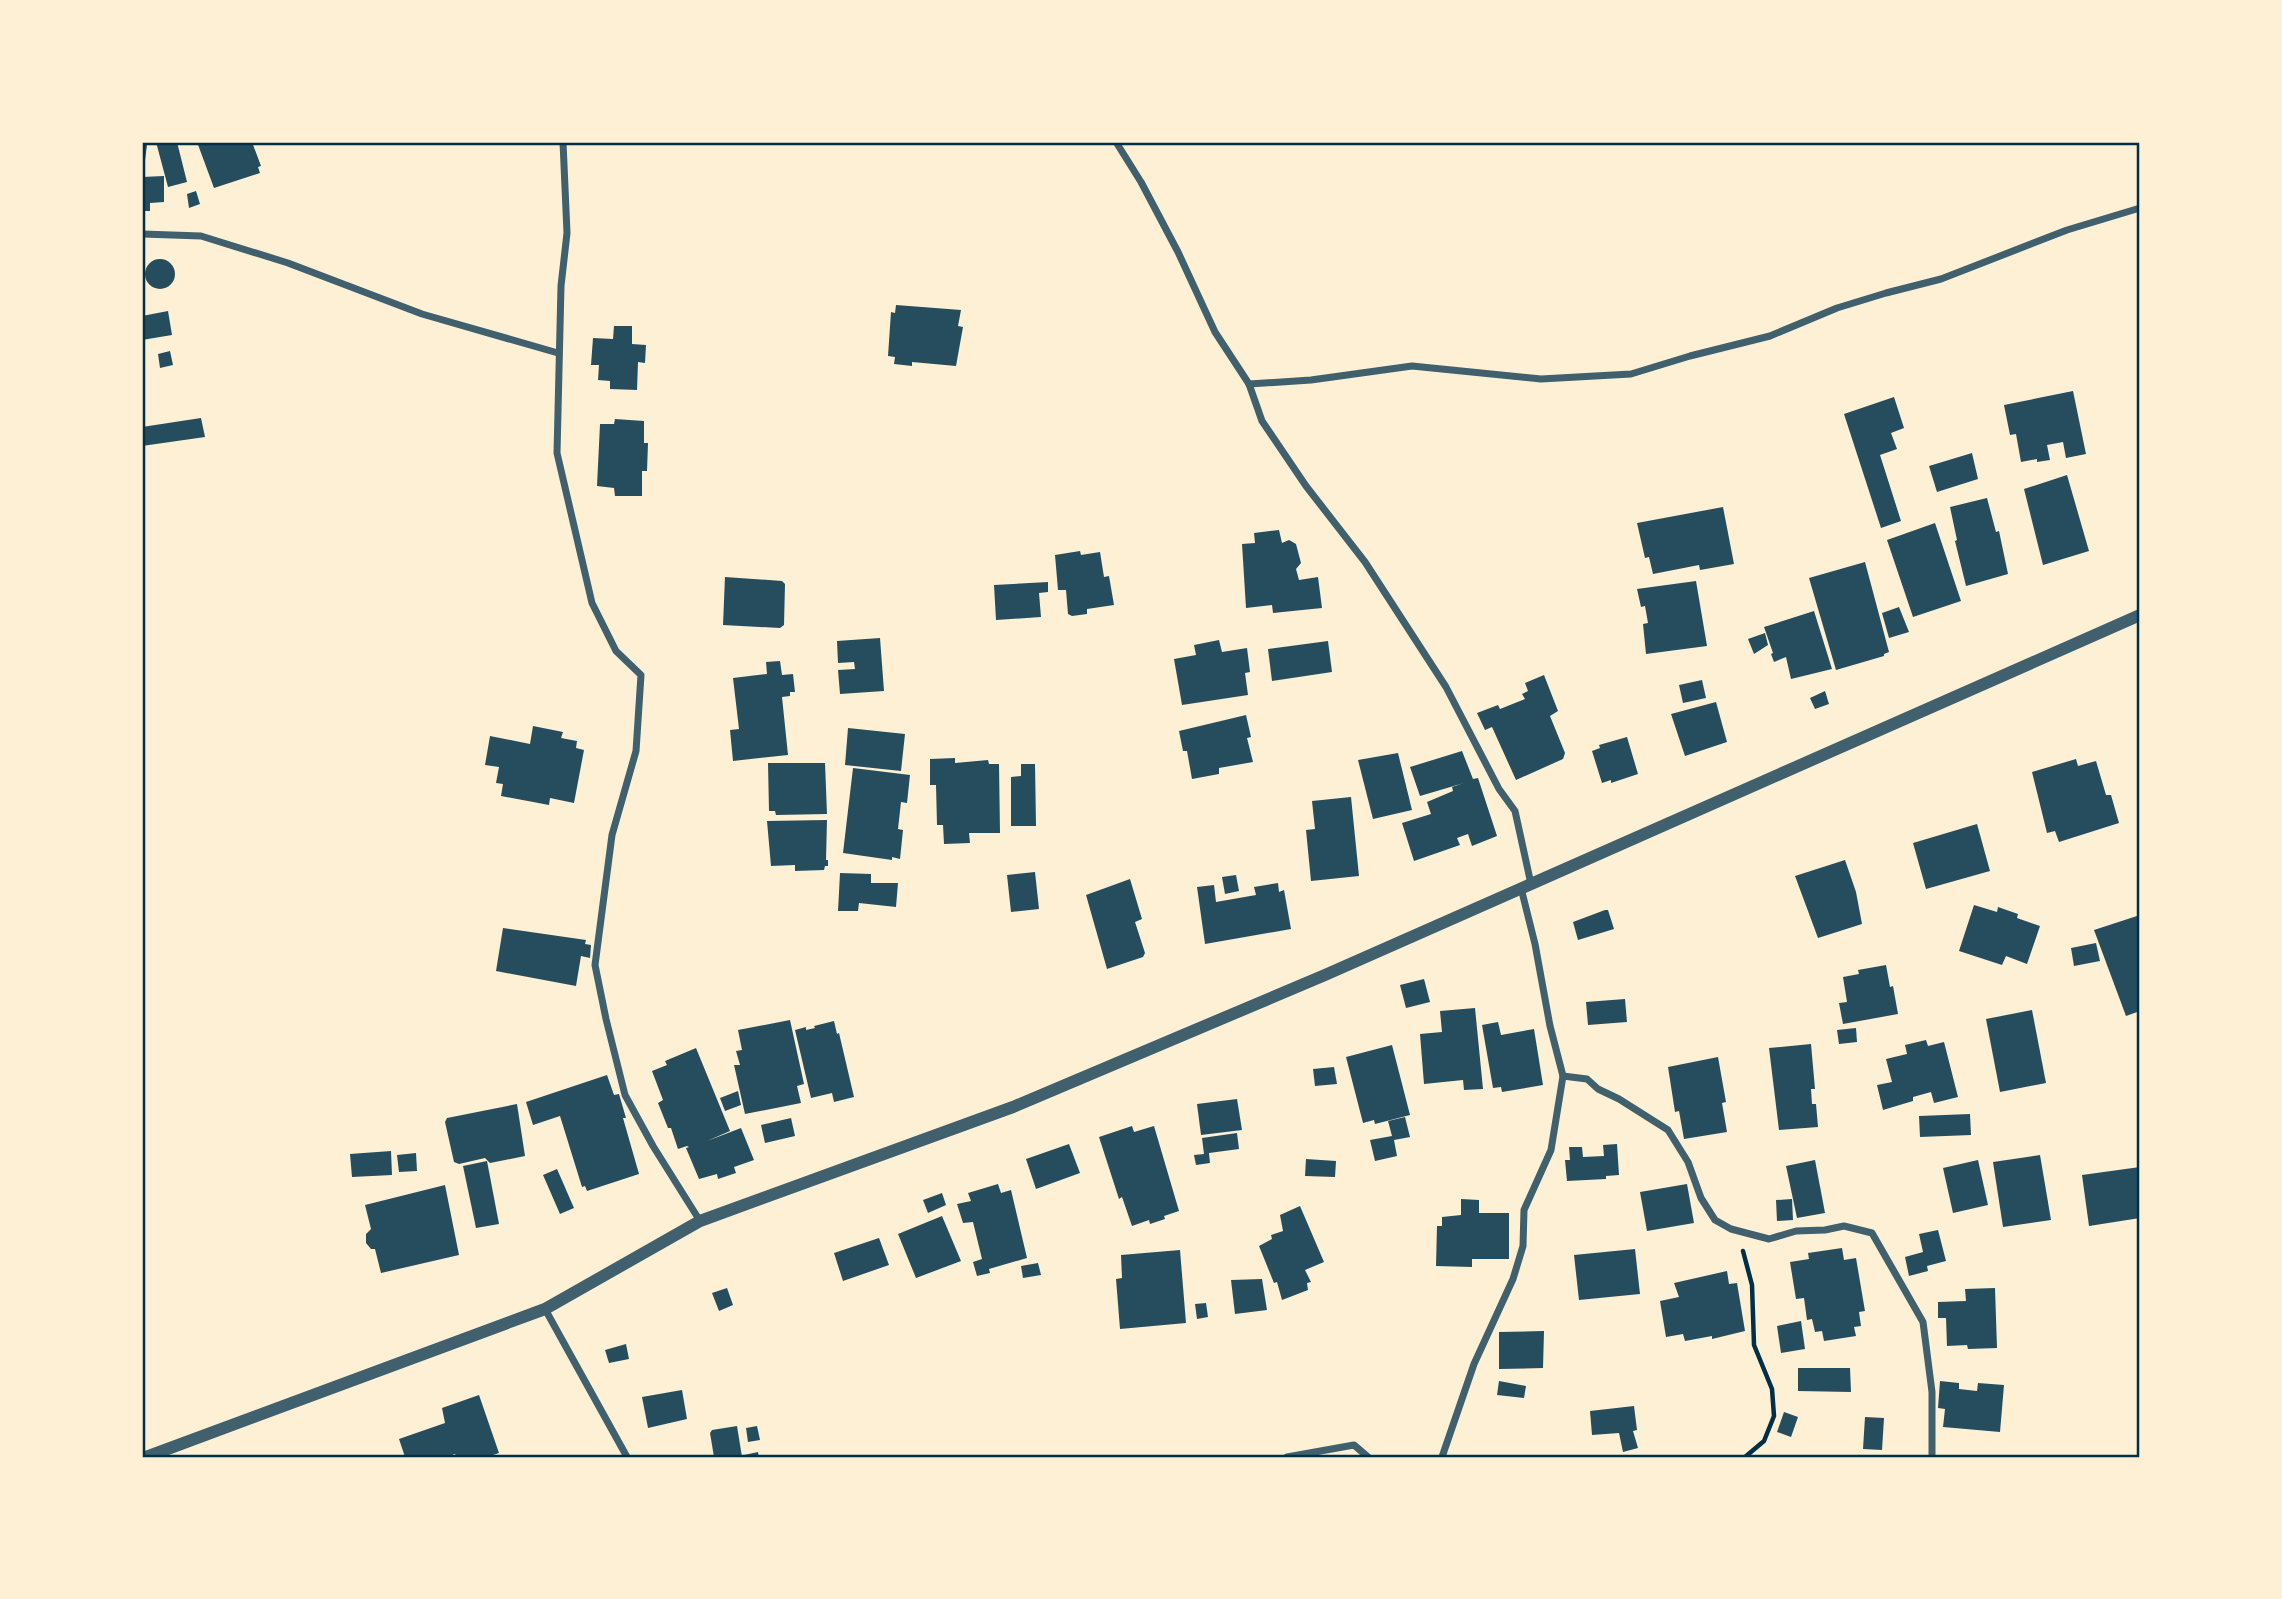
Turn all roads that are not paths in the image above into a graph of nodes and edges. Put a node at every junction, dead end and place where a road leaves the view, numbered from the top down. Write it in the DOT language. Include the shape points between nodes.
graph roads {
  1 [pos="563,142"];
  2 [pos="1116,142"];
  3 [pos="2140,208"];
  4 [pos="142,234"];
  5 [pos="558,353"];
  6 [pos="1250,384"];
  7 [pos="2140,615"];
  8 [pos="1526,886"];
  9 [pos="1563,1076"];
  10 [pos="700,1221"];
  11 [pos="545,1309"];
  12 [pos="146,1457"];
  13 [pos="627,1457"];
  14 [pos="1287,1457"];
  15 [pos="1368,1457"];
  16 [pos="1442,1457"];
  17 [pos="1932,1457"];
  1 -- 5 [label="street" via="567,233"];
  2 -- 6 [label="street" via="1178,252 1215,332"];
  3 -- 6 [label="street" via="2067,230 1941,279 1837,308 1770,336 1631,374 1541,379 1412,366"];
  4 -- 5 [label="street" via="201,236 422,314"];
  5 -- 10 [label="street" via="557,453 592,603 616,651 641,674 636,751 612,835 595,965 625,1095"];
  6 -- 8 [label="street" via="1262,421 1365,562 1446,687 1515,811"];
  7 -- 8 [label="street"];
  8 -- 9 [label="street" via="1541,985"];
  8 -- 10 [label="street" via="1013,1107"];
  9 -- 16 [label="street" via="1551,1150 1524,1210 1522,1246 1513,1279 1474,1364"];
  9 -- 17 [label="street" via="1587,1079 1668,1130 1688,1162 1701,1198 1715,1220 1731,1229 1769,1239 1844,1226 1872,1233 1923,1322 1933,1392"];
  10 -- 11 [label="street"];
  11 -- 12 [label="street"];
  11 -- 13 [label="street"];
  14 -- 15 [label="street" via="1354,1445"];
}
